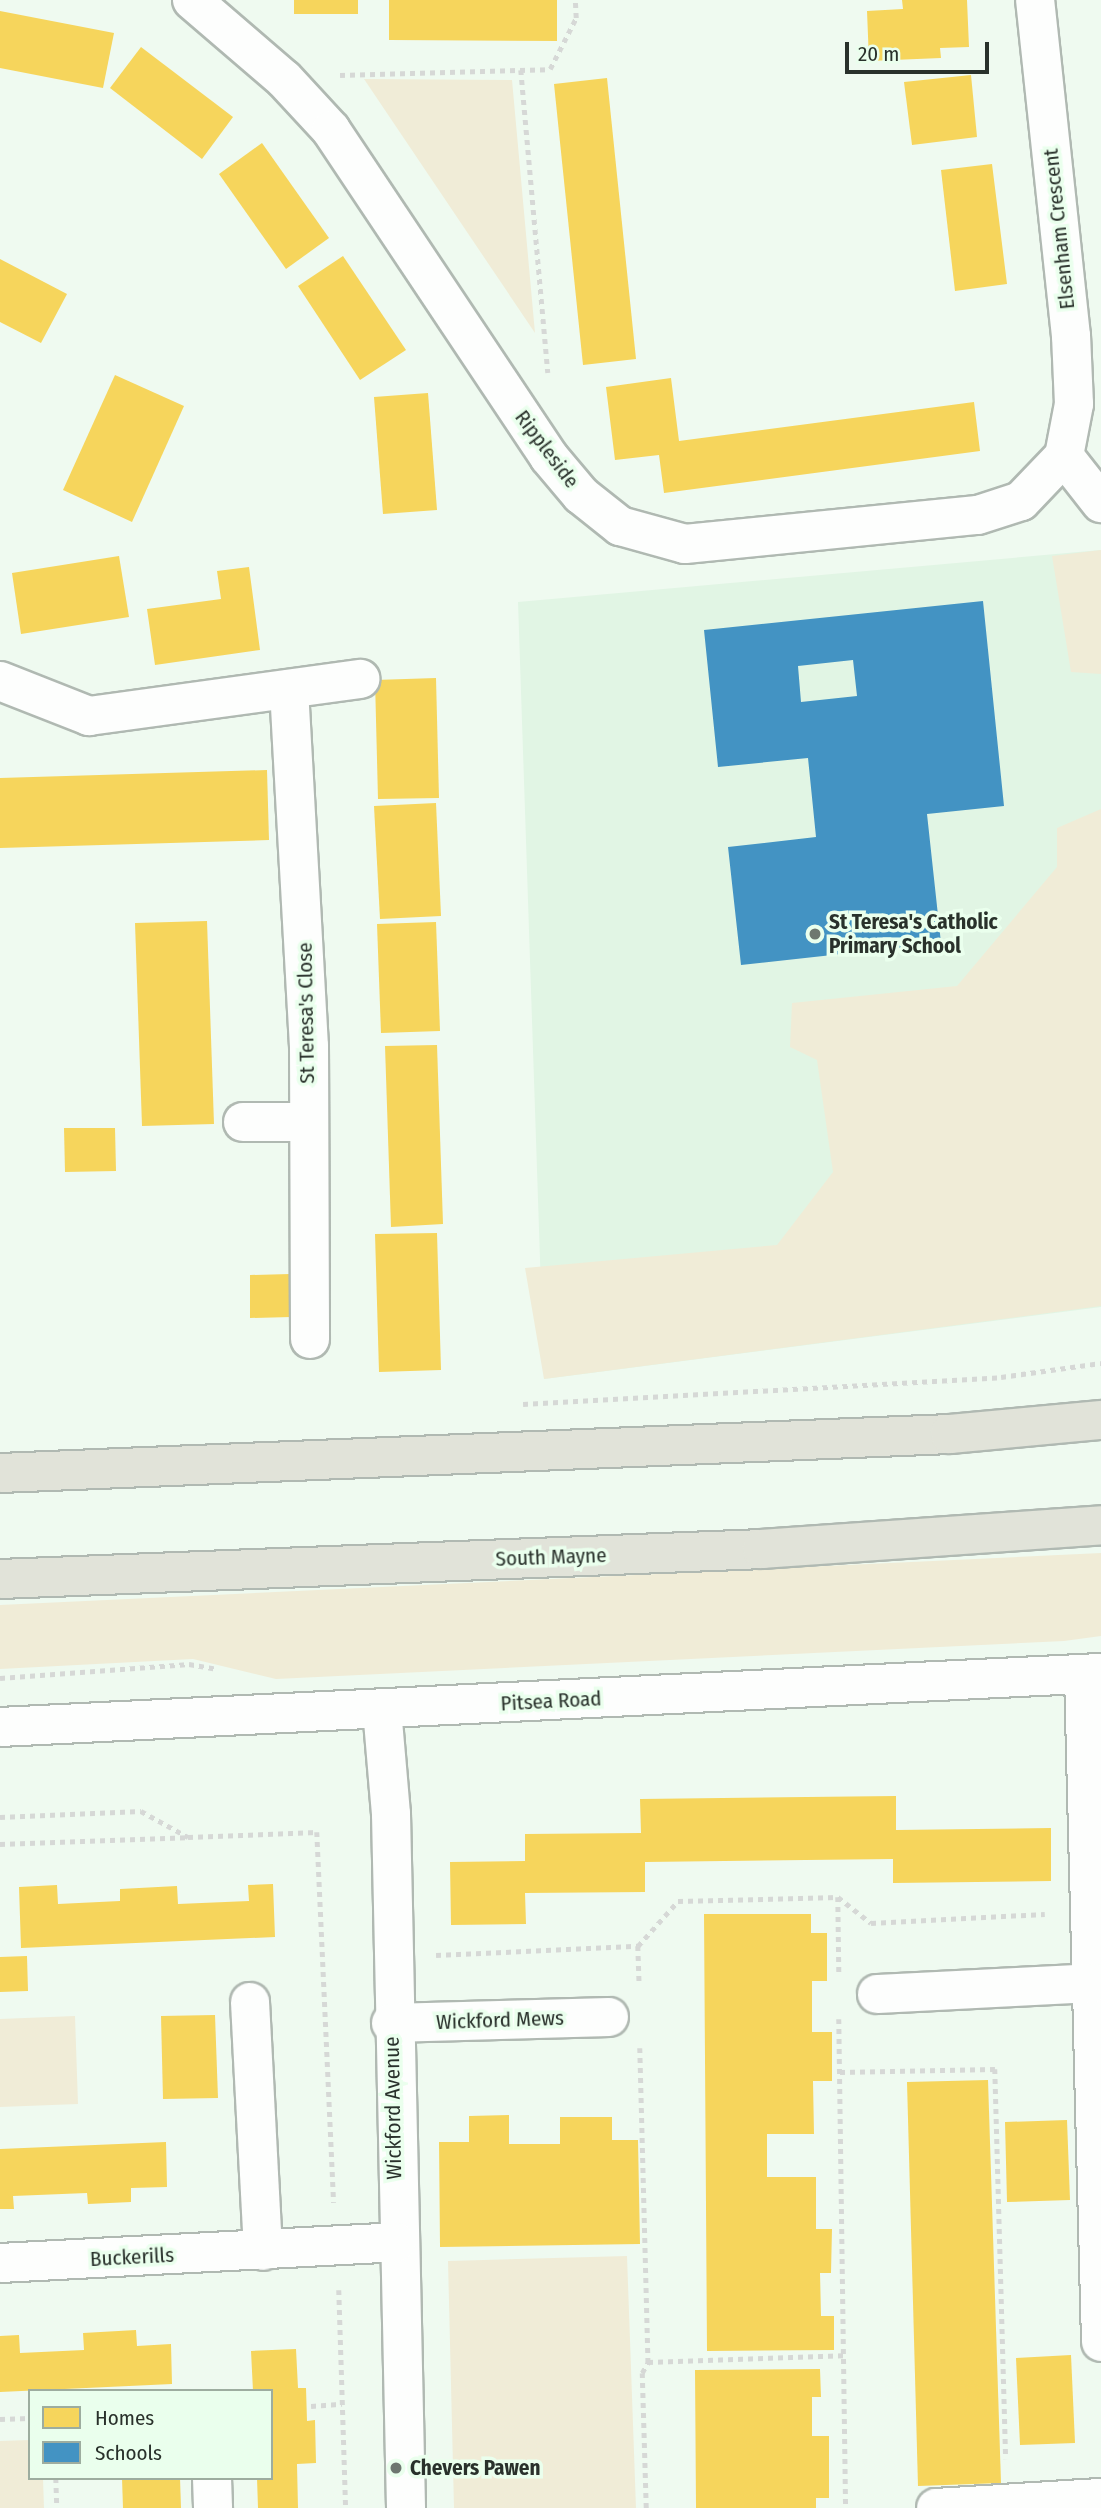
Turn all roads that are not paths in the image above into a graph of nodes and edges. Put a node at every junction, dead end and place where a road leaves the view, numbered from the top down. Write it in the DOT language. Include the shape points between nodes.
graph roads {
  1 [pos="192,0"];
  2 [pos="1035,0"];
  3 [pos="1064,456"];
  4 [pos="1101,503"];
  5 [pos="360,679"];
  6 [pos="0,681"];
  7 [pos="289,688"];
  8 [pos="243,1122"];
  9 [pos="306,1122"];
  10 [pos="310,1339"];
  11 [pos="1101,1420"];
  12 [pos="0,1473"];
  13 [pos="1101,1525"];
  14 [pos="0,1579"];
  15 [pos="1093,1674"];
  16 [pos="382,1709"];
  17 [pos="0,1727"];
  18 [pos="1096,1979"];
  19 [pos="877,1994"];
  20 [pos="250,2002"];
  21 [pos="609,2017"];
  22 [pos="391,2023"];
  23 [pos="396,2242"];
  24 [pos="263,2251"];
  25 [pos="0,2263"];
  26 [pos="1101,2342"];
  27 [pos="212,2480"];
  28 [pos="1101,2498"];
  29 [pos="213,2508"];
  30 [pos="406,2508"];
  31 [pos="936,2508"];
  1 -- 3 [label="street, Rippleside" via="275,70 331,130 549,457 620,526 685,544 734,543 978,515 1021,501"];
  2 -- 3 [label="street, Elsenham Crescent" via="1071,335 1074,404"];
  3 -- 4 [label="street"];
  5 -- 7 [label="street"];
  6 -- 7 [label="street" via="89,716"];
  7 -- 9 [label="street, St Teresa's Close" via="305,937"];
  8 -- 9 [label="street"];
  9 -- 10 [label="street, St Teresa's Close"];
  11 -- 12 [label="main road" via="936,1434"];
  13 -- 14 [label="main road, South Mayne" via="762,1549"];
  15 -- 16 [label="street, Pitsea Road"];
  15 -- 18 [label="street" via="1091,1913"];
  16 -- 17 [label="street, Pitsea Road"];
  16 -- 22 [label="street, Wickford Avenue" via="391,1814"];
  18 -- 19 [label="street"];
  18 -- 26 [label="street"];
  20 -- 24 [label="street"];
  21 -- 22 [label="street, Wickford Mews"];
  22 -- 23 [label="street, Wickford Avenue"];
  23 -- 24 [label="street, Buckerills"];
  23 -- 30 [label="street, Wickford Avenue"];
  24 -- 25 [label="street, Buckerills"];
  27 -- 29 [label="street"];
  28 -- 31 [label="street"];
}
